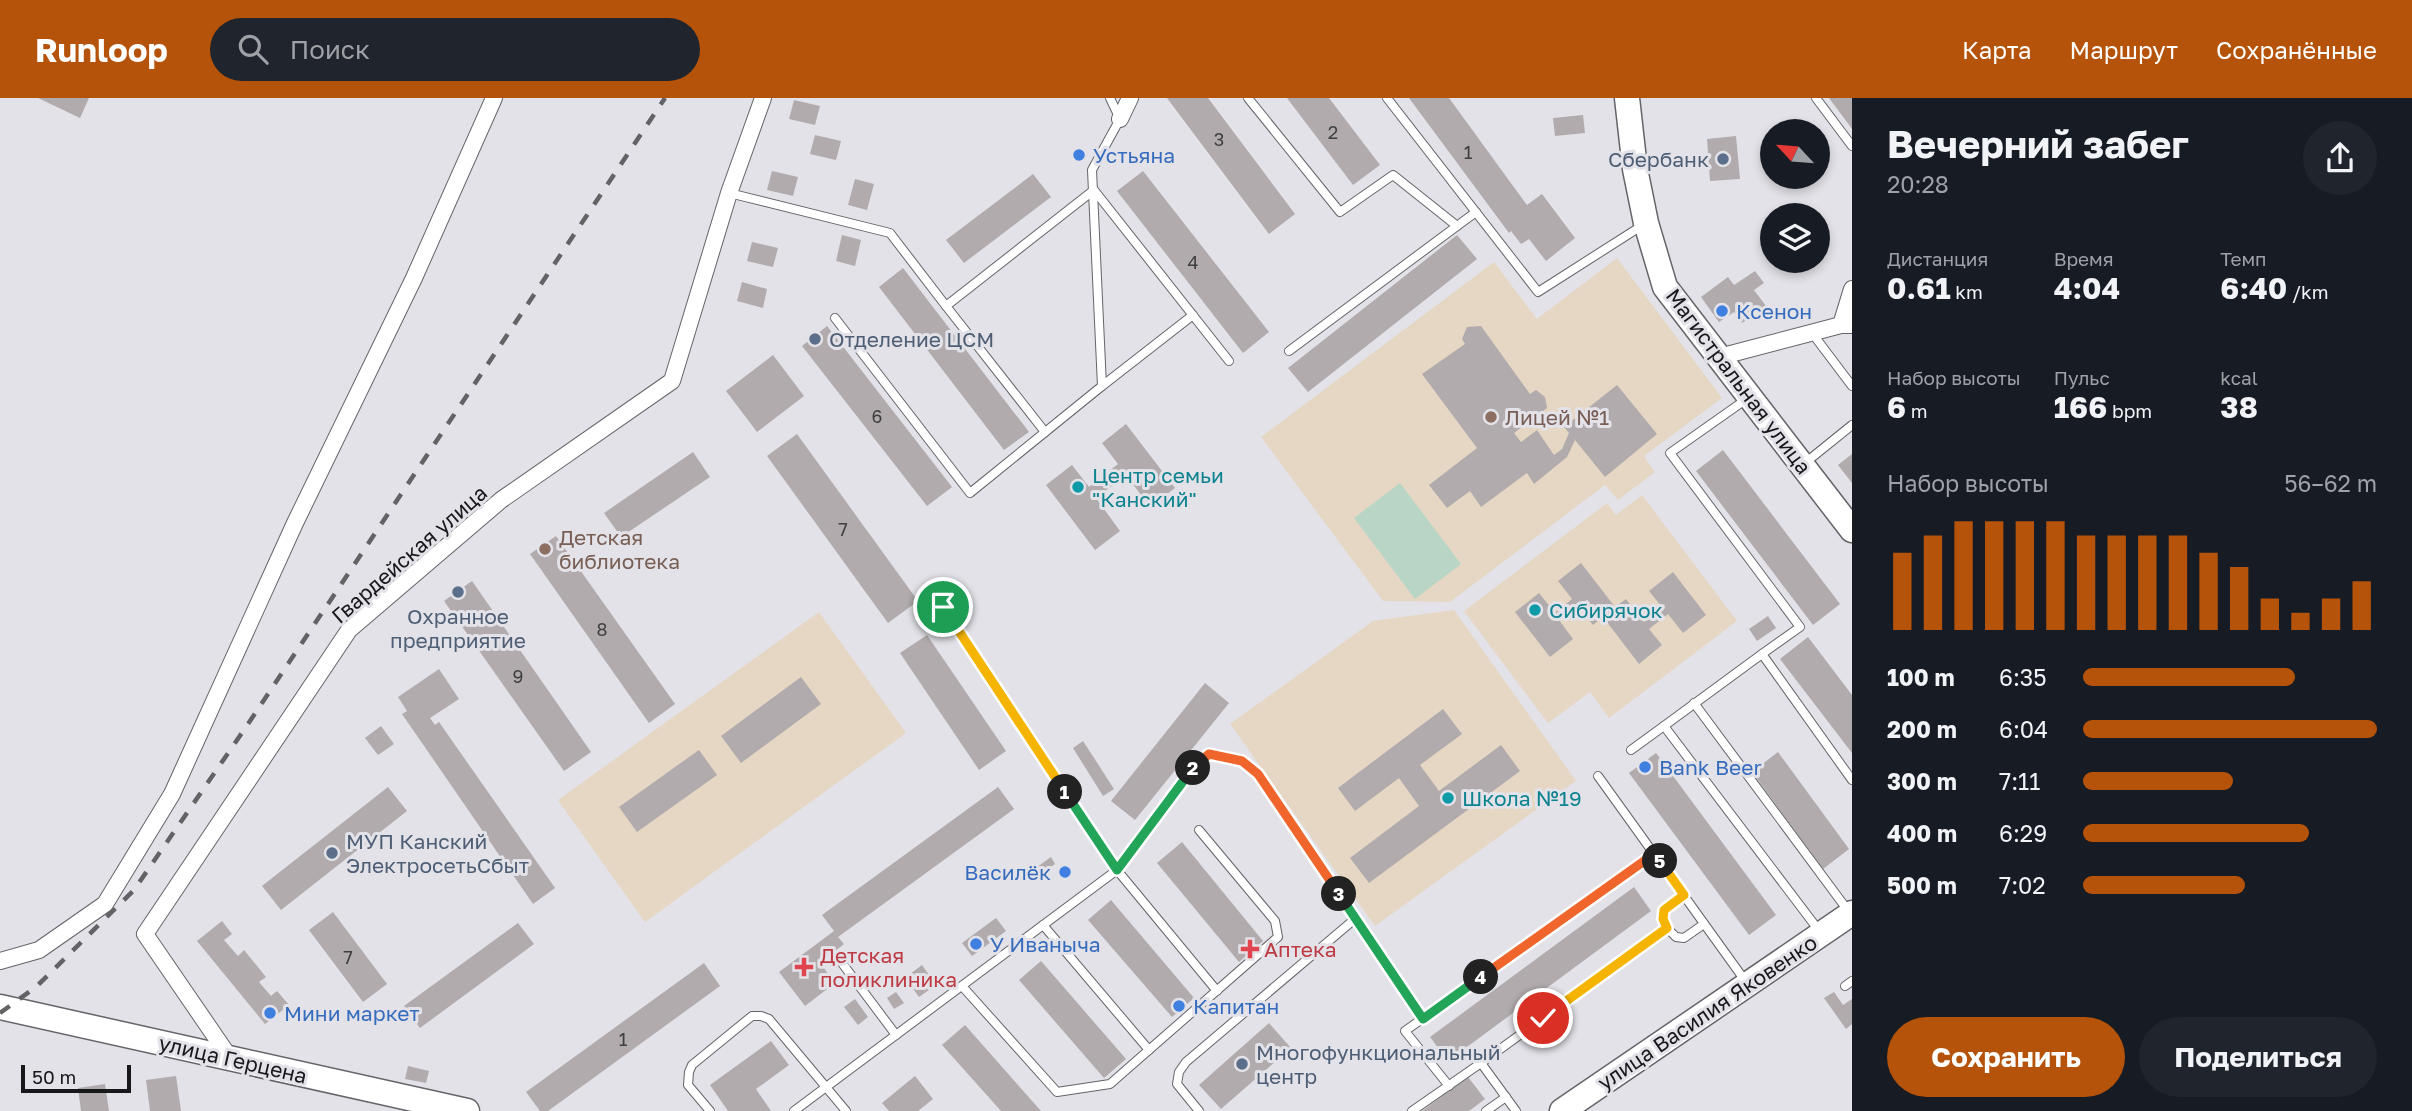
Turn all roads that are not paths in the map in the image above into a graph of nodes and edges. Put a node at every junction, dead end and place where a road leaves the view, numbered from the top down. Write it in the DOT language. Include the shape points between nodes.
graph roads {
  1 [pos="494,98"];
  2 [pos="763,98"];
  3 [pos="1110,98"];
  4 [pos="1130,98"];
  5 [pos="1248,98"];
  6 [pos="1387,98"];
  7 [pos="1627,98"];
  8 [pos="1816,98"];
  9 [pos="1120,119"];
  10 [pos="1852,146"];
  11 [pos="1094,190"];
  12 [pos="729,194"];
  13 [pos="1476,212"];
  14 [pos="1646,223"];
  15 [pos="1457,226"];
  16 [pos="1852,289"];
  17 [pos="946,306"];
  18 [pos="1193,315"];
  19 [pos="835,318"];
  20 [pos="1846,325"];
  21 [pos="1812,332"];
  22 [pos="1289,351"];
  23 [pos="1719,356"];
  24 [pos="1229,361"];
  25 [pos="1102,386"];
  26 [pos="1852,386"];
  27 [pos="1750,396"];
  28 [pos="1852,425"];
  29 [pos="1045,432"];
  30 [pos="1803,465"];
  31 [pos="1852,530"];
  32 [pos="942,605"];
  33 [pos="1762,654"];
  34 [pos="1694,703"];
  35 [pos="1664,726"];
  36 [pos="1631,750"];
  37 [pos="1598,776"];
  38 [pos="1852,780"];
  39 [pos="1199,830"];
  40 [pos="1654,854"];
  41 [pos="1117,870"];
  42 [pos="1684,895"];
  43 [pos="1851,914"];
  44 [pos="1356,918"];
  45 [pos="1704,924"];
  46 [pos="1043,925"];
  47 [pos="1667,928"];
  48 [pos="1821,934"];
  49 [pos="0,961"];
  50 [pos="842,963"];
  51 [pos="1748,984"];
  52 [pos="962,986"];
  53 [pos="1217,990"];
  54 [pos="0,1007"];
  55 [pos="1423,1019"];
  56 [pos="896,1035"];
  57 [pos="1149,1049"];
  58 [pos="230,1058"];
  59 [pos="1481,1063"];
  60 [pos="1449,1086"];
  61 [pos="826,1087"];
  62 [pos="1506,1097"];
  63 [pos="467,1111"];
  64 [pos="710,1111"];
  65 [pos="794,1111"];
  66 [pos="846,1111"];
  67 [pos="1199,1111"];
  68 [pos="1412,1111"];
  69 [pos="1486,1111"];
  70 [pos="1516,1111"];
  71 [pos="1562,1111"];
  1 -- 49 [label="street" via="172,794 105,904 39,950"];
  2 -- 12 [label="street, Гвардейская улица"];
  3 -- 9 [label="lane"];
  4 -- 9 [label="street"];
  5 -- 15 [label="lane" via="1340,212 1393,175"];
  6 -- 13 [label="lane"];
  7 -- 14 [label="main road, Магистральная улица"];
  8 -- 10 [label="lane"];
  9 -- 11 [label="lane" via="1092,170"];
  11 -- 17 [label="lane"];
  11 -- 18 [label="lane"];
  11 -- 25 [label="lane"];
  12 -- 17 [label="lane" via="890,233"];
  12 -- 58 [label="street, Гвардейская улица" via="672,381 501,500 349,630 145,934"];
  13 -- 14 [label="lane" via="1538,292"];
  13 -- 15 [label="lane"];
  14 -- 23 [label="main road, Магистральная улица" via="1665,287"];
  15 -- 22 [label="lane"];
  16 -- 20 [label="street"];
  17 -- 29 [label="lane"];
  18 -- 24 [label="lane"];
  18 -- 25 [label="lane"];
  19 -- 29 [label="lane" via="970,493"];
  20 -- 21 [label="street"];
  21 -- 23 [label="street"];
  21 -- 26 [label="lane"];
  23 -- 27 [label="main road, Магистральная улица"];
  25 -- 29 [label="lane"];
  27 -- 30 [label="main road, Магистральная улица"];
  27 -- 33 [label="lane" via="1670,453 1800,627"];
  28 -- 30 [label="lane"];
  30 -- 31 [label="main road, Магистральная улица"];
  32 -- 41 [label="lane"];
  33 -- 34 [label="lane"];
  33 -- 38 [label="lane"];
  34 -- 35 [label="lane"];
  34 -- 43 [label="lane"];
  35 -- 36 [label="lane"];
  35 -- 48 [label="lane"];
  37 -- 40 [label="lane"];
  39 -- 53 [label="lane" via="1278,929 1278,937"];
  40 -- 42 [label="lane"];
  40 -- 55 [label="lane"];
  41 -- 44 [label="lane" via="1199,761 1209,754 1226,756 1258,774"];
  41 -- 46 [label="lane"];
  41 -- 53 [label="lane"];
  42 -- 45 [label="lane"];
  42 -- 47 [label="lane" via="1664,910"];
  43 -- 48 [label="main road, улица Василия Яковенко"];
  44 -- 55 [label="lane"];
  44 -- 67 [label="lane" via="1186,1062 1177,1084"];
  45 -- 47 [label="lane" via="1684,938"];
  45 -- 51 [label="lane"];
  46 -- 52 [label="lane"];
  46 -- 57 [label="lane"];
  47 -- 59 [label="lane"];
  48 -- 51 [label="main road, улица Василия Яковенко"];
  50 -- 56 [label="lane"];
  51 -- 71 [label="main road, улица Василия Яковенко"];
  52 -- 56 [label="lane"];
  52 -- 57 [label="lane" via="1057,1092 1110,1084"];
  53 -- 57 [label="lane"];
  54 -- 58 [label="main road, улица Герцена"];
  55 -- 60 [label="lane" via="1405,1031"];
  56 -- 61 [label="lane"];
  58 -- 63 [label="main road, улица Герцена"];
  59 -- 60 [label="lane"];
  59 -- 62 [label="lane"];
  60 -- 68 [label="lane"];
  61 -- 64 [label="lane" via="769,1019 752,1016 692,1065 688,1085"];
  61 -- 65 [label="lane"];
  61 -- 66 [label="lane"];
  62 -- 69 [label="lane"];
  62 -- 70 [label="lane"];
}
